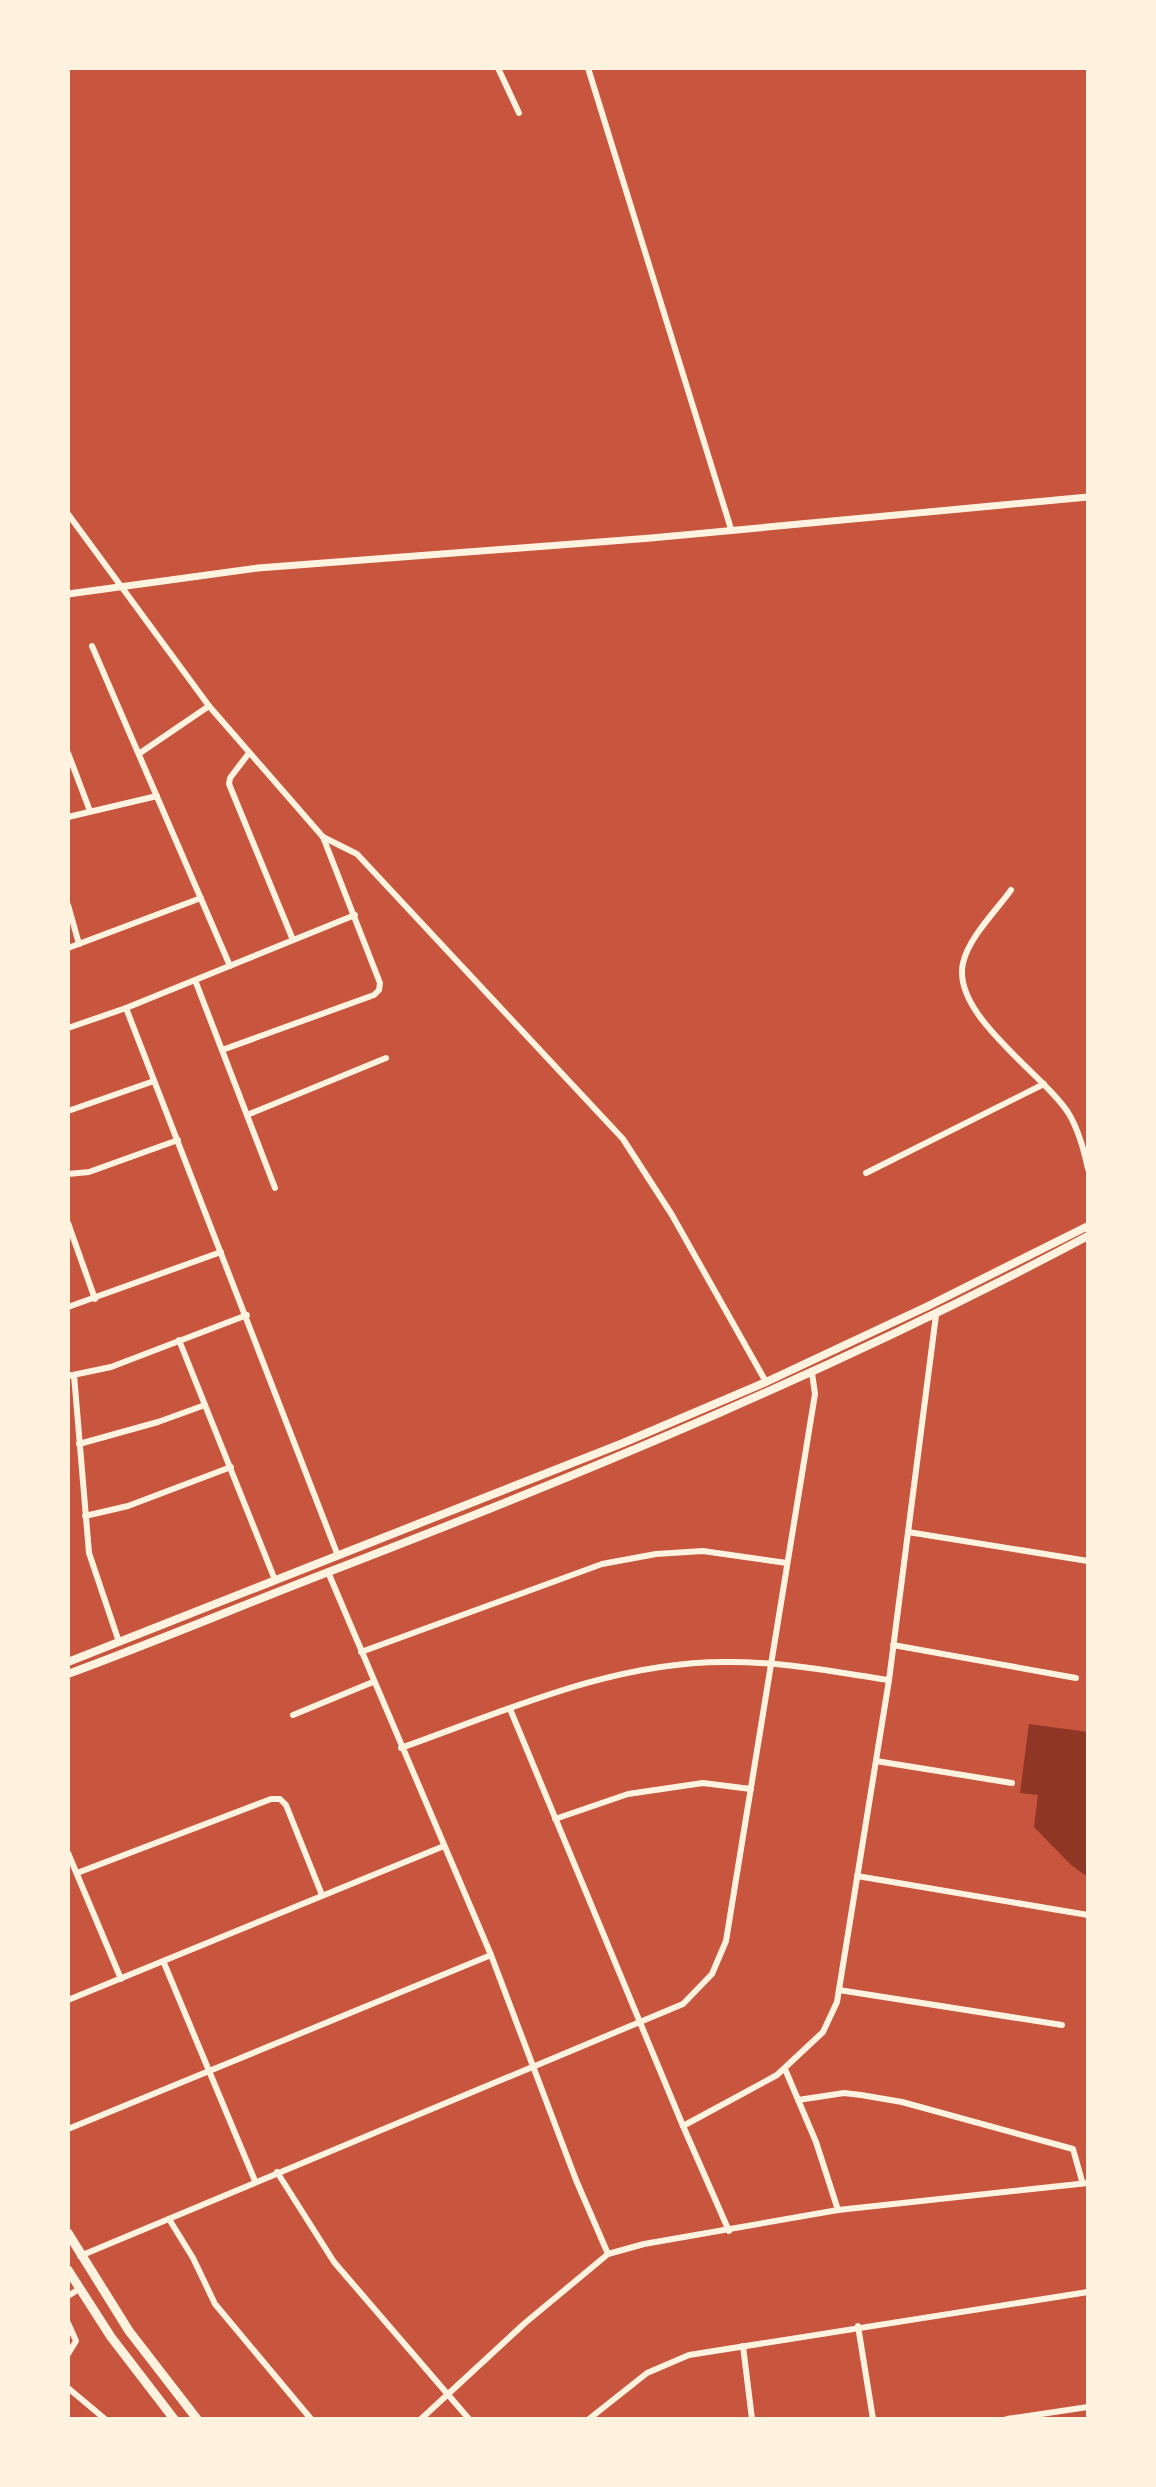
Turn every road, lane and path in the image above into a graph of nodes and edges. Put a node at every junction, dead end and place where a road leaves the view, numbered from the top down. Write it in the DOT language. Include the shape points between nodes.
graph roads {
  1 [pos="498,68"];
  2 [pos="589,68"];
  3 [pos="519,113"];
  4 [pos="1088,497"];
  5 [pos="68,514"];
  6 [pos="731,529"];
  7 [pos="118,586"];
  8 [pos="68,594"];
  9 [pos="92,646"];
  10 [pos="209,706"];
  11 [pos="68,753"];
  12 [pos="140,753"];
  13 [pos="249,753"];
  14 [pos="157,796"];
  15 [pos="90,811"];
  16 [pos="68,817"];
  17 [pos="323,837"];
  18 [pos="1010,890"];
  19 [pos="201,898"];
  20 [pos="68,905"];
  21 [pos="355,915"];
  22 [pos="293,940"];
  23 [pos="79,944"];
  24 [pos="68,948"];
  25 [pos="230,966"];
  26 [pos="195,981"];
  27 [pos="127,1008"];
  28 [pos="68,1028"];
  29 [pos="222,1050"];
  30 [pos="386,1058"];
  31 [pos="154,1081"];
  32 [pos="1044,1084"];
  33 [pos="68,1111"];
  34 [pos="247,1115"];
  35 [pos="177,1140"];
  36 [pos="1088,1169"];
  37 [pos="866,1173"];
  38 [pos="68,1174"];
  39 [pos="275,1188"];
  40 [pos="68,1223"];
  41 [pos="1088,1226"];
  42 [pos="1088,1236"];
  43 [pos="221,1252"];
  44 [pos="95,1299"];
  45 [pos="68,1307"];
  46 [pos="247,1315"];
  47 [pos="936,1315"];
  48 [pos="179,1340"];
  49 [pos="812,1373"];
  50 [pos="71,1376"];
  51 [pos="766,1382"];
  52 [pos="741,1393"];
  53 [pos="745,1403"];
  54 [pos="205,1405"];
  55 [pos="79,1444"];
  56 [pos="231,1467"];
  57 [pos="85,1516"];
  58 [pos="908,1532"];
  59 [pos="366,1545"];
  60 [pos="338,1556"];
  61 [pos="370,1556"];
  62 [pos="1088,1561"];
  63 [pos="787,1563"];
  64 [pos="328,1572"];
  65 [pos="275,1580"];
  66 [pos="194,1613"];
  67 [pos="197,1624"];
  68 [pos="119,1643"];
  69 [pos="893,1645"];
  70 [pos="361,1652"];
  71 [pos="68,1662"];
  72 [pos="772,1663"];
  73 [pos="68,1674"];
  74 [pos="1076,1678"];
  75 [pos="889,1680"];
  76 [pos="373,1682"];
  77 [pos="510,1709"];
  78 [pos="293,1715"];
  79 [pos="401,1748"];
  80 [pos="876,1761"];
  81 [pos="1012,1783"];
  82 [pos="751,1789"];
  83 [pos="555,1819"];
  84 [pos="444,1846"];
  85 [pos="68,1853"];
  86 [pos="77,1873"];
  87 [pos="858,1876"];
  88 [pos="322,1895"];
  89 [pos="1088,1915"];
  90 [pos="491,1955"];
  91 [pos="164,1963"];
  92 [pos="121,1979"];
  93 [pos="839,1990"];
  94 [pos="68,2000"];
  95 [pos="640,2022"];
  96 [pos="1062,2025"];
  97 [pos="533,2065"];
  98 [pos="785,2069"];
  99 [pos="209,2072"];
  100 [pos="798,2100"];
  101 [pos="682,2126"];
  102 [pos="68,2129"];
  103 [pos="276,2172"];
  104 [pos="255,2181"];
  105 [pos="1085,2182"];
  106 [pos="838,2210"];
  107 [pos="169,2219"];
  108 [pos="729,2231"];
  109 [pos="68,2233"];
  110 [pos="608,2254"];
  111 [pos="80,2256"];
  112 [pos="68,2270"];
  113 [pos="79,2289"];
  114 [pos="1088,2292"];
  115 [pos="68,2296"];
  116 [pos="68,2323"];
  117 [pos="858,2326"];
  118 [pos="743,2346"];
  119 [pos="68,2354"];
  120 [pos="68,2388"];
  121 [pos="448,2396"];
  122 [pos="1088,2407"];
  123 [pos="105,2419"];
  124 [pos="174,2419"];
  125 [pos="197,2419"];
  126 [pos="312,2419"];
  127 [pos="421,2419"];
  128 [pos="469,2419"];
  129 [pos="589,2419"];
  130 [pos="752,2419"];
  131 [pos="873,2419"];
  132 [pos="1007,2419"];
  1 -- 3 [label="street"];
  2 -- 6 [label="street"];
  4 -- 6 [label="street"];
  5 -- 7 [label="street"];
  6 -- 7 [label="street" via="258,568"];
  7 -- 8 [label="street"];
  7 -- 10 [label="street"];
  9 -- 12 [label="street"];
  10 -- 12 [label="street"];
  10 -- 13 [label="street"];
  11 -- 15 [label="street"];
  12 -- 14 [label="street"];
  13 -- 17 [label="street"];
  13 -- 22 [label="street" via="229,784"];
  14 -- 15 [label="street"];
  14 -- 19 [label="street"];
  15 -- 16 [label="street"];
  17 -- 21 [label="street"];
  17 -- 51 [label="street" via="357,853 623,1139 673,1215"];
  18 -- 32 [label="street" via="972,944 963,963 963,983 1011,1055"];
  19 -- 23 [label="street"];
  19 -- 25 [label="street"];
  20 -- 23 [label="street"];
  21 -- 22 [label="street"];
  21 -- 29 [label="street" via="380,983 377,993"];
  22 -- 25 [label="street"];
  23 -- 24 [label="street"];
  25 -- 26 [label="street"];
  26 -- 27 [label="street"];
  26 -- 29 [label="street"];
  27 -- 28 [label="street"];
  27 -- 31 [label="street"];
  29 -- 34 [label="street"];
  30 -- 34 [label="street"];
  31 -- 33 [label="street"];
  31 -- 35 [label="street"];
  32 -- 36 [label="street" via="1068,1113 1085,1149"];
  32 -- 37 [label="street"];
  34 -- 39 [label="street"];
  35 -- 38 [label="street"];
  35 -- 43 [label="street"];
  40 -- 44 [label="street"];
  41 -- 51 [label="main road"];
  42 -- 47 [label="main road"];
  43 -- 44 [label="street"];
  43 -- 46 [label="street"];
  44 -- 45 [label="street"];
  46 -- 48 [label="street"];
  46 -- 60 [label="street"];
  47 -- 49 [label="main road"];
  47 -- 58 [label="street"];
  48 -- 50 [label="street" via="111,1367"];
  48 -- 54 [label="street"];
  49 -- 53 [label="main road"];
  49 -- 63 [label="street" via="815,1394"];
  50 -- 55 [label="street"];
  51 -- 52 [label="main road"];
  52 -- 53 [label="main road"];
  52 -- 59 [label="main road"];
  53 -- 61 [label="main road"];
  54 -- 55 [label="street"];
  54 -- 56 [label="street"];
  55 -- 57 [label="street"];
  56 -- 57 [label="street" via="128,1506"];
  56 -- 65 [label="street"];
  57 -- 68 [label="street" via="89,1553"];
  58 -- 62 [label="street"];
  58 -- 69 [label="street"];
  59 -- 60 [label="main road"];
  59 -- 61 [label="main road"];
  60 -- 65 [label="main road"];
  61 -- 64 [label="main road"];
  63 -- 70 [label="street" via="703,1551 602,1564"];
  63 -- 72 [label="street"];
  64 -- 67 [label="main road"];
  64 -- 70 [label="street"];
  65 -- 66 [label="main road"];
  66 -- 67 [label="main road"];
  66 -- 68 [label="main road"];
  67 -- 73 [label="main road"];
  68 -- 71 [label="main road"];
  69 -- 74 [label="street"];
  69 -- 75 [label="street"];
  70 -- 76 [label="street"];
  72 -- 75 [label="street"];
  72 -- 77 [label="street" via="722,1662 657,1669 587,1683"];
  72 -- 82 [label="street"];
  75 -- 80 [label="street"];
  76 -- 78 [label="street"];
  76 -- 79 [label="street"];
  77 -- 79 [label="street"];
  77 -- 83 [label="street"];
  79 -- 84 [label="street"];
  80 -- 81 [label="street"];
  80 -- 87 [label="street"];
  82 -- 83 [label="street" via="703,1783 628,1794"];
  82 -- 95 [label="street" via="726,1941 712,1974 682,2004"];
  83 -- 95 [label="street"];
  84 -- 88 [label="street"];
  84 -- 90 [label="street"];
  85 -- 86 [label="street"];
  86 -- 88 [label="street" via="280,1799"];
  86 -- 92 [label="street"];
  87 -- 89 [label="street"];
  87 -- 93 [label="street"];
  88 -- 91 [label="street"];
  90 -- 97 [label="street"];
  90 -- 99 [label="street"];
  91 -- 92 [label="street"];
  91 -- 99 [label="street"];
  92 -- 94 [label="street"];
  93 -- 96 [label="street"];
  93 -- 98 [label="street" via="823,2032"];
  95 -- 97 [label="street"];
  95 -- 101 [label="street"];
  97 -- 103 [label="street"];
  97 -- 110 [label="street"];
  98 -- 100 [label="street"];
  98 -- 101 [label="street"];
  99 -- 102 [label="street"];
  99 -- 104 [label="street"];
  100 -- 105 [label="street" via="844,2093 902,2102 1073,2149"];
  100 -- 106 [label="street"];
  101 -- 108 [label="street"];
  103 -- 104 [label="street"];
  103 -- 121 [label="street" via="334,2262"];
  104 -- 107 [label="street"];
  105 -- 106 [label="street"];
  106 -- 108 [label="street"];
  107 -- 111 [label="street"];
  107 -- 126 [label="street" via="215,2304"];
  108 -- 110 [label="street"];
  109 -- 111 [label="main road"];
  110 -- 121 [label="street"];
  111 -- 125 [label="main road"];
  112 -- 113 [label="main road"];
  113 -- 115 [label="street"];
  113 -- 124 [label="main road"];
  114 -- 117 [label="street"];
  116 -- 119 [label="street" via="76,2341"];
  117 -- 118 [label="street"];
  117 -- 131 [label="street"];
  118 -- 129 [label="street" via="661,2365"];
  118 -- 130 [label="street"];
  120 -- 123 [label="street"];
  121 -- 127 [label="street"];
  121 -- 128 [label="street"];
  122 -- 132 [label="street"];
}
